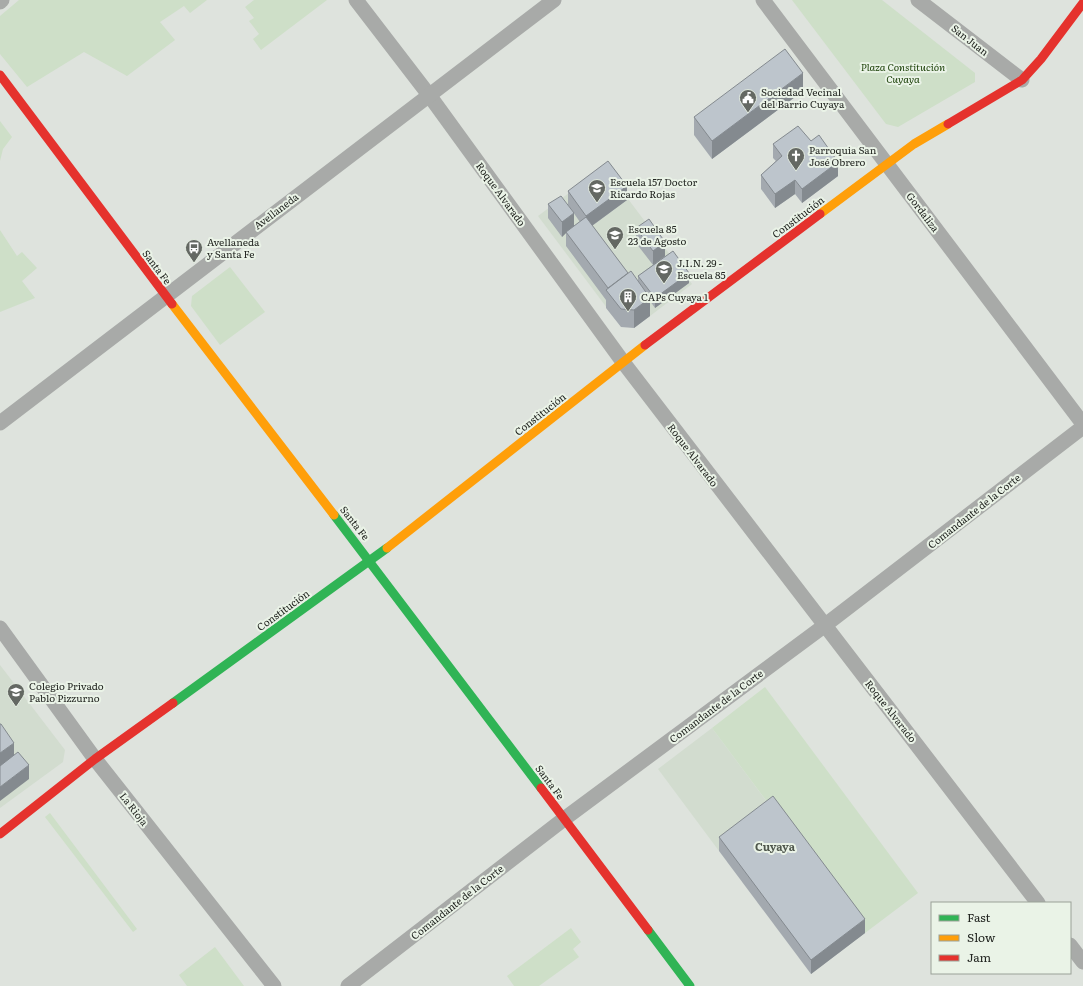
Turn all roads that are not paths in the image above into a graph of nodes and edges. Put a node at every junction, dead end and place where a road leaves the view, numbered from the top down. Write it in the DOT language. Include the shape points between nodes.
graph roads {
  1 [pos="2,0"];
  2 [pos="356,0"];
  3 [pos="554,0"];
  4 [pos="764,0"];
  5 [pos="918,0"];
  6 [pos="0,2"];
  7 [pos="1083,3"];
  8 [pos="0,75"];
  9 [pos="1022,80"];
  10 [pos="429,95"];
  11 [pos="886,164"];
  12 [pos="165,296"];
  13 [pos="622,362"];
  14 [pos="0,423"];
  15 [pos="1083,425"];
  16 [pos="370,561"];
  17 [pos="824,626"];
  18 [pos="0,628"];
  19 [pos="95,759"];
  20 [pos="564,819"];
  21 [pos="0,834"];
  22 [pos="1037,902"];
  23 [pos="1071,946"];
  24 [pos="1083,962"];
  25 [pos="274,986"];
  26 [pos="348,986"];
  27 [pos="690,986"];
  1 -- 6 [label="street"];
  2 -- 10 [label="street, Roque Alvarado"];
  3 -- 10 [label="street, Avellaneda"];
  4 -- 11 [label="street, Gordaliza"];
  5 -- 9 [label="street, San Juan"];
  7 -- 9 [label="street, Constitución"];
  8 -- 12 [label="street, Santa Fe"];
  9 -- 11 [label="street, Constitución" via="914,144"];
  10 -- 12 [label="street, Avellaneda"];
  10 -- 13 [label="street, Roque Alvarado"];
  11 -- 13 [label="street, Constitución"];
  11 -- 15 [label="street, Gordaliza"];
  12 -- 14 [label="street, Avellaneda"];
  12 -- 16 [label="street, Santa Fe"];
  13 -- 16 [label="street, Constitución"];
  13 -- 17 [label="street, Roque Alvarado"];
  15 -- 17 [label="street, Comandante de la Corte"];
  16 -- 19 [label="street, Constitución"];
  16 -- 20 [label="street, Santa Fe"];
  17 -- 20 [label="street, Comandante de la Corte"];
  17 -- 22 [label="street, Roque Alvarado"];
  18 -- 19 [label="street, La Rioja"];
  19 -- 21 [label="street, Constitución"];
  19 -- 25 [label="street, La Rioja"];
  20 -- 26 [label="street, Comandante de la Corte"];
  20 -- 27 [label="street, Santa Fe"];
  23 -- 24 [label="street"];
}
